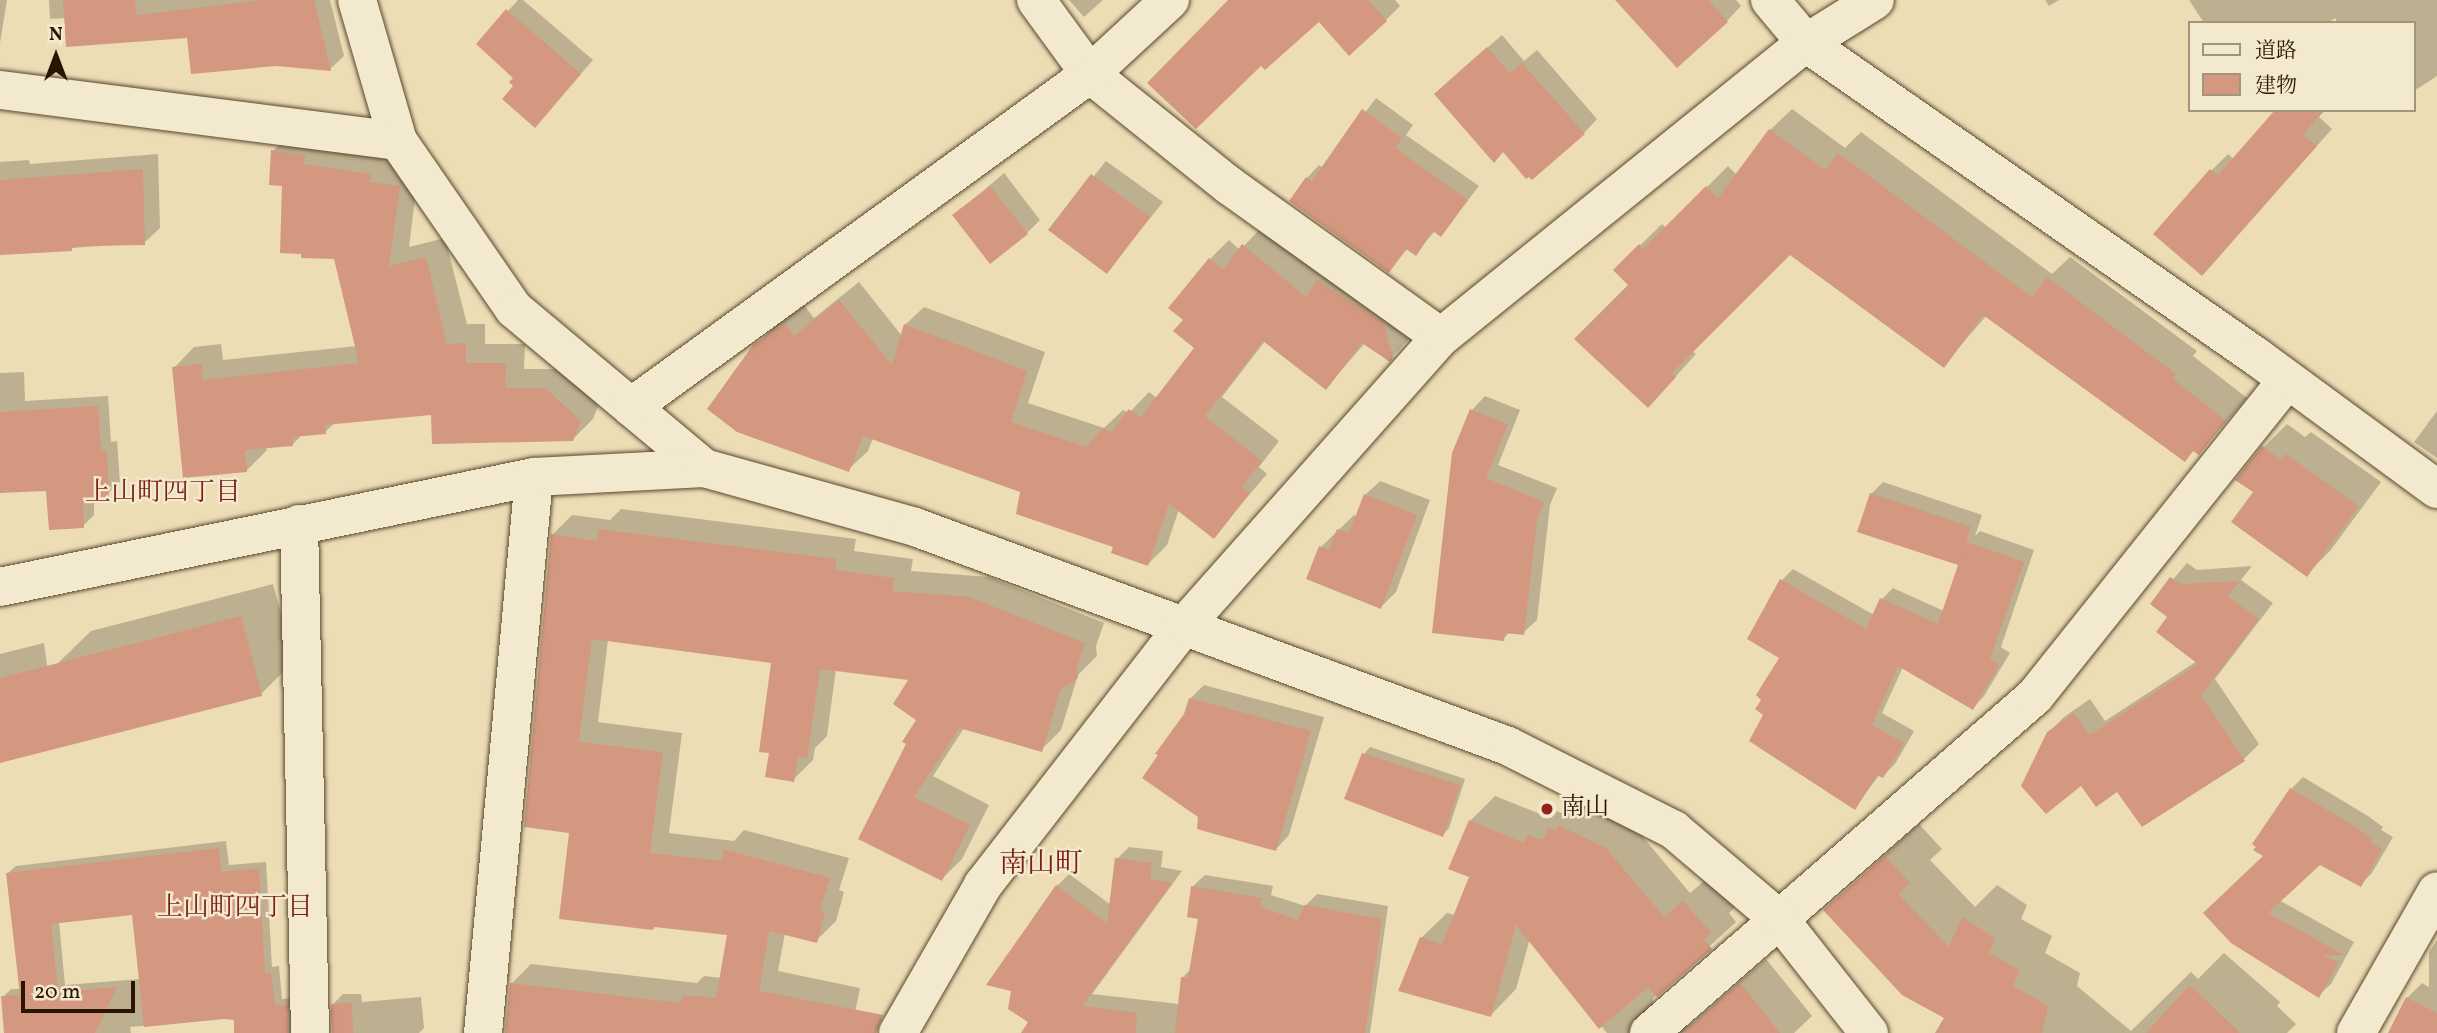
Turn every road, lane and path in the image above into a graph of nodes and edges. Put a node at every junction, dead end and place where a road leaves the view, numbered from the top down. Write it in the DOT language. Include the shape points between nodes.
graph roads {
  1 [pos="357,0"];
  2 [pos="1036,0"];
  3 [pos="1170,0"];
  4 [pos="1770,0"];
  5 [pos="1875,0"];
  6 [pos="1806,43"];
  7 [pos="1090,74"];
  8 [pos="0,90"];
  9 [pos="398,141"];
  10 [pos="1441,337"];
  11 [pos="2287,380"];
  12 [pos="631,407"];
  13 [pos="704,468"];
  14 [pos="534,477"];
  15 [pos="2437,489"];
  16 [pos="299,524"];
  17 [pos="0,587"];
  18 [pos="1185,625"];
  19 [pos="2437,891"];
  20 [pos="1780,920"];
  21 [pos="310,1033"];
  22 [pos="483,1033"];
  23 [pos="898,1033"];
  24 [pos="1649,1033"];
  25 [pos="1869,1033"];
  26 [pos="2356,1033"];
  1 -- 9 [label="street"];
  2 -- 7 [label="street"];
  3 -- 7 [label="street"];
  4 -- 6 [label="street"];
  5 -- 6 [label="street"];
  6 -- 10 [label="street"];
  6 -- 11 [label="street"];
  7 -- 10 [label="street" via="1230,186"];
  7 -- 12 [label="street"];
  8 -- 9 [label="street"];
  9 -- 12 [label="street" via="514,309"];
  10 -- 18 [label="street"];
  11 -- 15 [label="street"];
  11 -- 20 [label="street" via="2035,696"];
  12 -- 13 [label="street"];
  13 -- 14 [label="street"];
  13 -- 18 [label="street" via="915,527"];
  14 -- 16 [label="street"];
  14 -- 22 [label="street"];
  16 -- 17 [label="street"];
  16 -- 21 [label="street"];
  18 -- 20 [label="street" via="1508,746 1674,830"];
  18 -- 23 [label="street" via="983,886"];
  19 -- 26 [label="street"];
  20 -- 24 [label="street"];
  20 -- 25 [label="street"];
}
